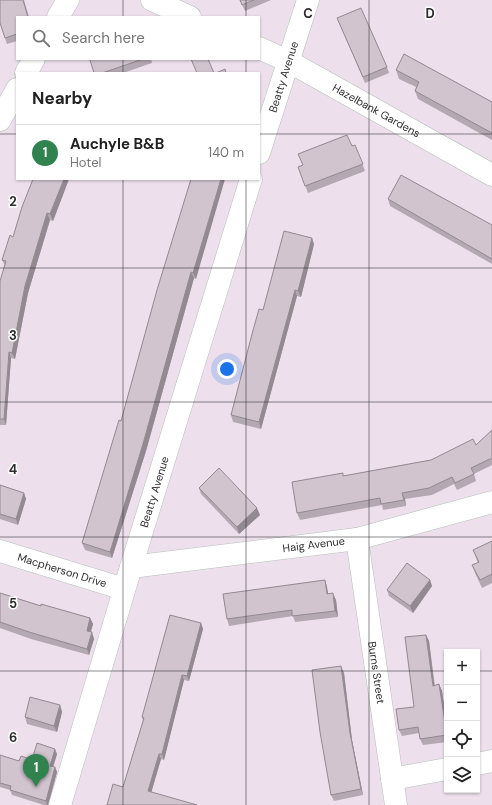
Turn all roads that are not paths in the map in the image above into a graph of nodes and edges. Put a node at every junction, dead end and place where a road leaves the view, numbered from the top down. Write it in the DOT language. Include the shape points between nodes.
graph roads {
  1 [pos="68,0"];
  2 [pos="152,0"];
  3 [pos="308,0"];
  4 [pos="59,16"];
  5 [pos="188,16"];
  6 [pos="260,48"];
  7 [pos="33,60"];
  8 [pos="288,61"];
  9 [pos="27,72"];
  10 [pos="16,91"];
  11 [pos="0,120"];
  12 [pos="260,151"];
  13 [pos="492,175"];
  14 [pos="251,180"];
  15 [pos="492,502"];
  16 [pos="357,539"];
  17 [pos="0,551"];
  18 [pos="131,567"];
  19 [pos="124,589"];
  20 [pos="492,761"];
  21 [pos="480,763"];
  22 [pos="444,770"];
  23 [pos="392,779"];
  24 [pos="60,805"];
  25 [pos="396,805"];
  1 -- 4 [label="street"];
  2 -- 5 [label="street"];
  3 -- 8 [label="street, Beatty Avenue"];
  6 -- 8 [label="street, Hazelbank Gardens"];
  7 -- 9 [label="street"];
  8 -- 12 [label="street, Beatty Avenue"];
  8 -- 13 [label="street, Hazelbank Gardens"];
  10 -- 11 [label="street"];
  14 -- 18 [label="street, Beatty Avenue"];
  15 -- 16 [label="street, Haig Avenue"];
  16 -- 18 [label="street, Haig Avenue"];
  16 -- 23 [label="street, Burns Street"];
  17 -- 19 [label="street, Macpherson Drive"];
  18 -- 19 [label="street, Beatty Avenue"];
  19 -- 24 [label="street, Beatty Avenue"];
  20 -- 21 [label="street"];
  22 -- 23 [label="street"];
  23 -- 25 [label="street, Burns Street"];
}
